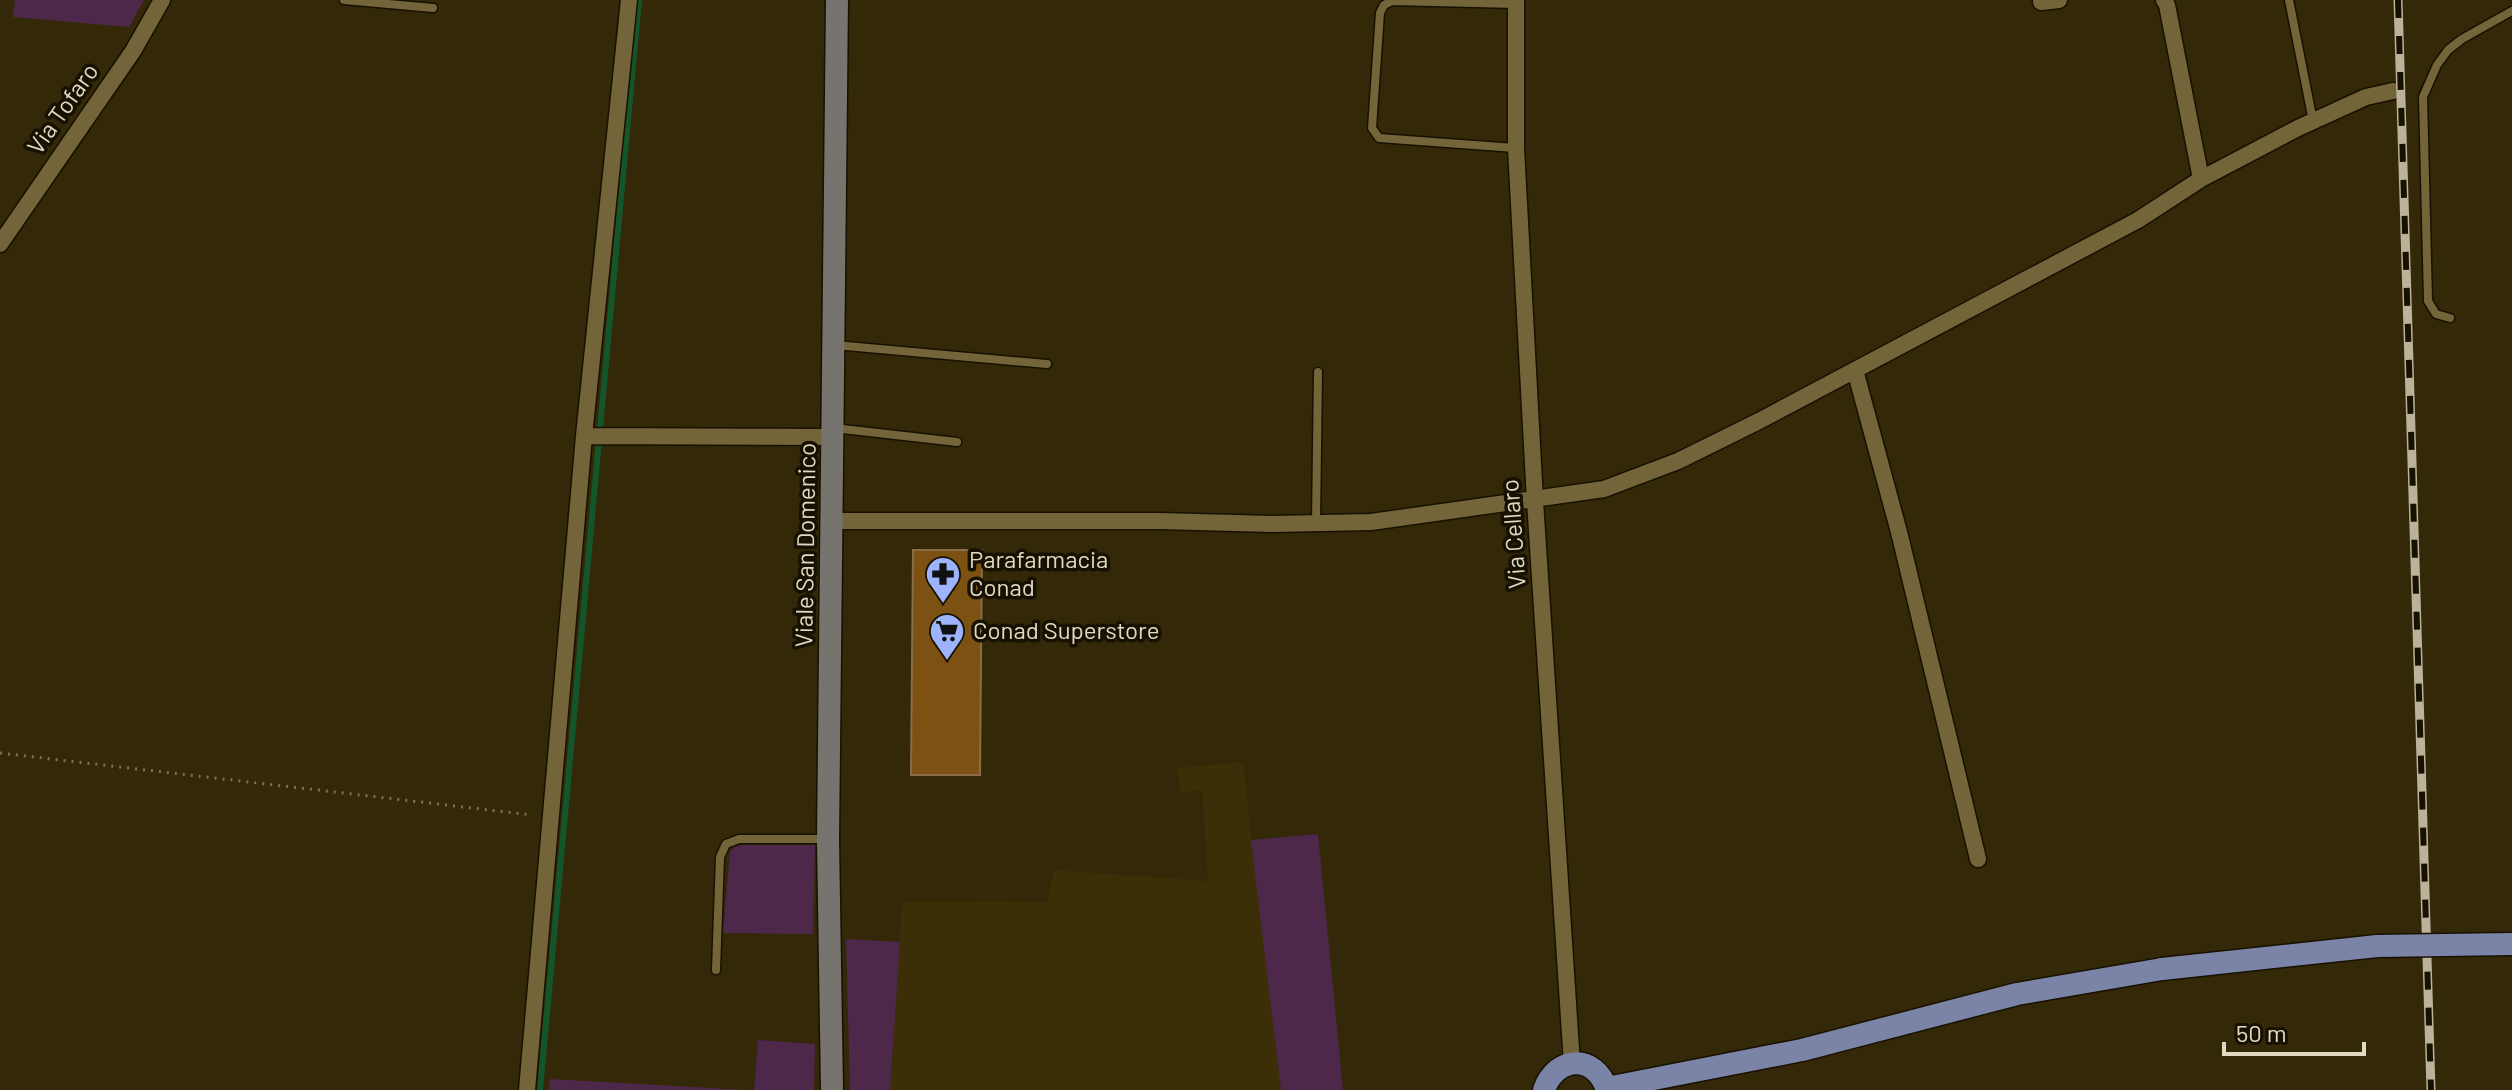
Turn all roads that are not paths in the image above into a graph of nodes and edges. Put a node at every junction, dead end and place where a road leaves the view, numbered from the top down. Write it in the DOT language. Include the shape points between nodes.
graph roads {
  1 [pos="162,0"];
  2 [pos="344,0"];
  3 [pos="629,0"];
  4 [pos="837,0"];
  5 [pos="2059,0"];
  6 [pos="2164,0"];
  7 [pos="2289,0"];
  8 [pos="1516,2"];
  9 [pos="2041,2"];
  10 [pos="433,8"];
  11 [pos="2512,11"];
  12 [pos="2393,91"];
  13 [pos="2313,121"];
  14 [pos="1516,148"];
  15 [pos="2201,179"];
  16 [pos="0,244"];
  17 [pos="2450,318"];
  18 [pos="834,345"];
  19 [pos="1047,364"];
  20 [pos="1855,370"];
  21 [pos="1318,372"];
  22 [pos="833,433"];
  23 [pos="595,435"];
  24 [pos="957,442"];
  25 [pos="1535,501"];
  26 [pos="832,521"];
  27 [pos="1316,523"];
  28 [pos="828,839"];
  29 [pos="1978,859"];
  30 [pos="2512,944"];
  31 [pos="716,970"];
  32 [pos="1572,1064"];
  33 [pos="1607,1089"];
  34 [pos="527,1090"];
  35 [pos="832,1090"];
  36 [pos="1544,1090"];
  1 -- 16 [label="street, Via Tofaro" via="133,51"];
  2 -- 10 [label="lane"];
  3 -- 23 [label="street"];
  4 -- 18 [label="main road, Viale San Domenico"];
  5 -- 9 [label="street"];
  6 -- 15 [label="street"];
  7 -- 13 [label="lane"];
  8 -- 14 [label="street, Via Cellaro"];
  8 -- 14 [label="lane" via="1384,5 1372,128 1379,138"];
  11 -- 17 [label="lane" via="2448,50 2423,97 2428,301 2436,314"];
  12 -- 13 [label="street"];
  13 -- 15 [label="street"];
  14 -- 25 [label="street, Via Cellaro"];
  15 -- 20 [label="street" via="2138,220"];
  18 -- 19 [label="lane"];
  18 -- 22 [label="main road, Viale San Domenico"];
  20 -- 25 [label="street" via="1678,461 1604,489"];
  20 -- 29 [label="street"];
  21 -- 27 [label="lane"];
  22 -- 23 [label="street"];
  22 -- 24 [label="lane"];
  22 -- 26 [label="main road, Viale San Domenico"];
  23 -- 34 [label="street"];
  25 -- 27 [label="street" via="1371,522"];
  25 -- 32 [label="street, Via Cellaro"];
  26 -- 27 [label="street"];
  26 -- 28 [label="main road, Viale San Domenico"];
  28 -- 31 [label="lane" via="739,839 726,844 720,857"];
  28 -- 35 [label="main road, Viale San Domenico"];
  30 -- 33 [label="main road, bridge" via="2377,946 2162,969 2017,994 1802,1050"];
  32 -- 33 [label="main road" via="1598,1072"];
  32 -- 36 [label="main road" via="1554,1072"];
}
